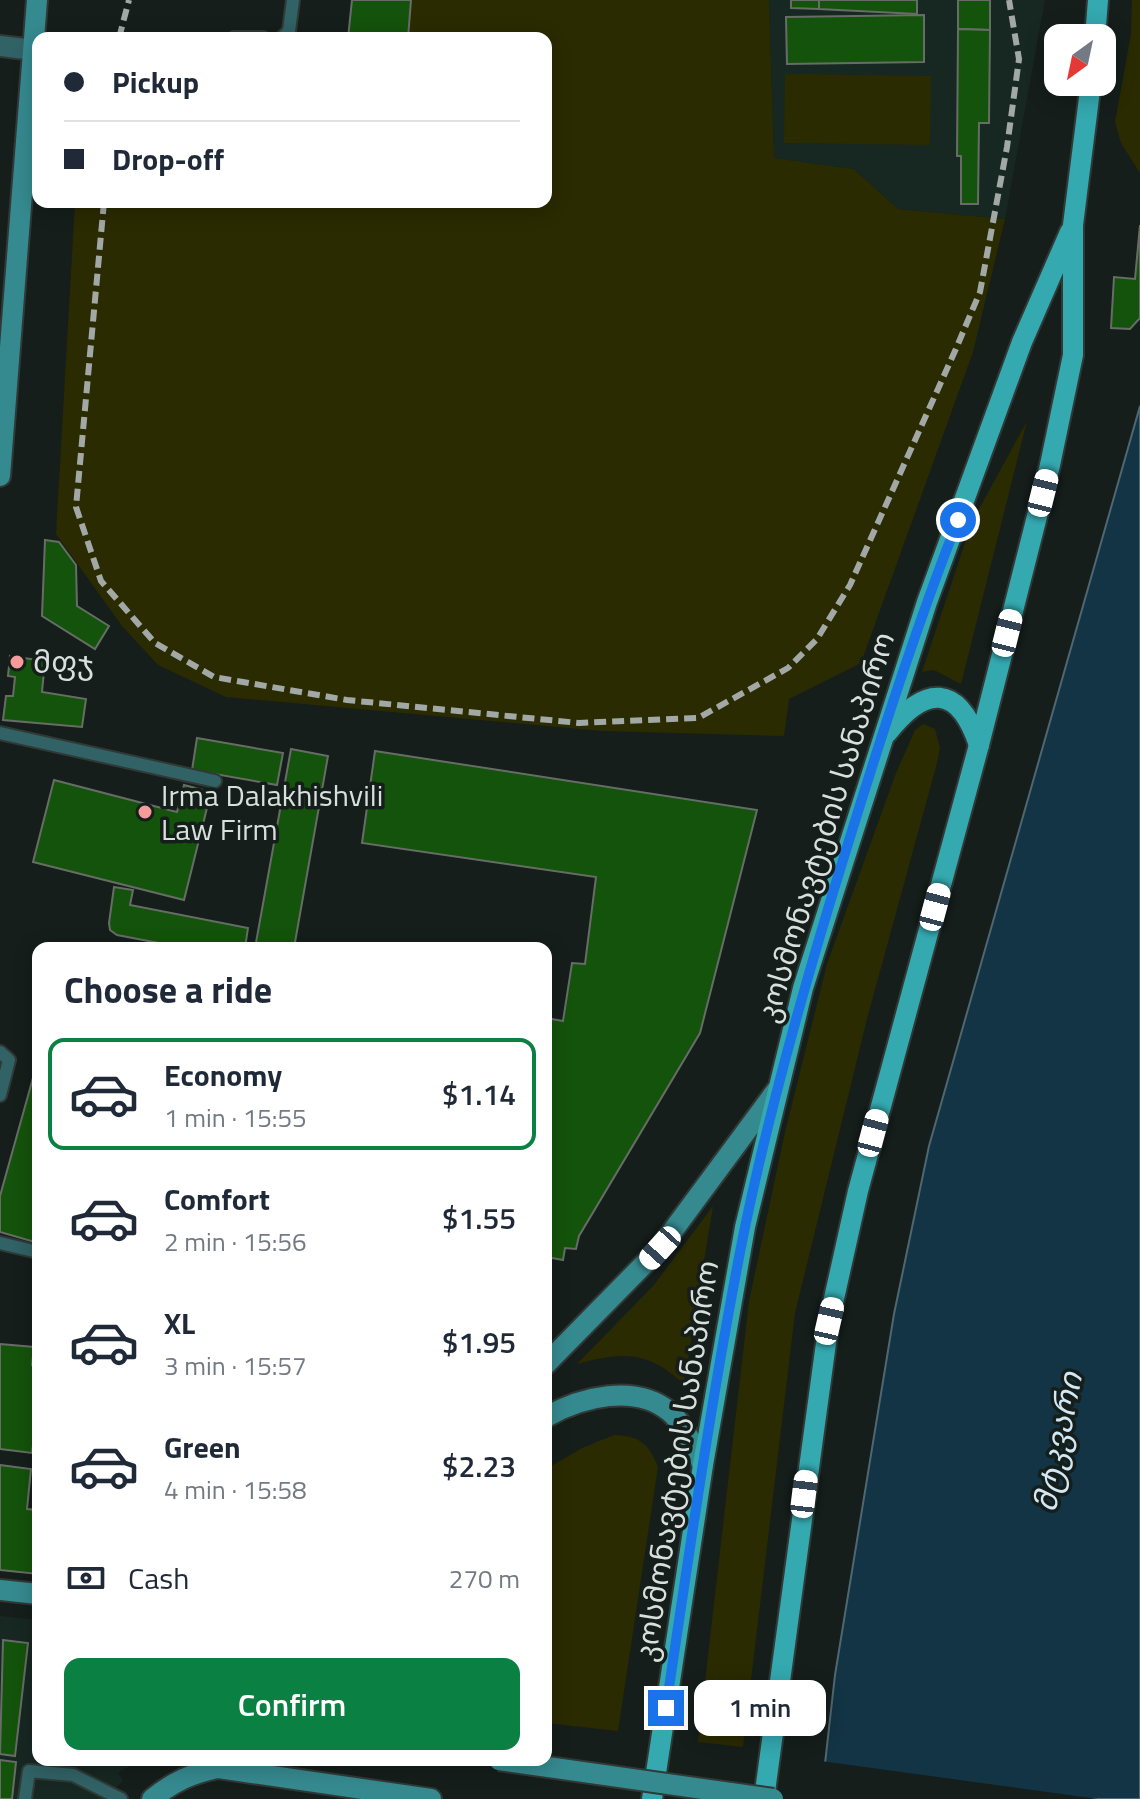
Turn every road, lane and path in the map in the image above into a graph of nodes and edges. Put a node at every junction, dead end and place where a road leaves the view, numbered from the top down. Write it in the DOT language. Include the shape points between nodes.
graph roads {
  1 [pos="37,0"];
  2 [pos="293,0"];
  3 [pos="1098,0"];
  4 [pos="1096,24"];
  5 [pos="35,32"];
  6 [pos="288,32"];
  7 [pos="0,46"];
  8 [pos="32,50"];
  9 [pos="1089,96"];
  10 [pos="32,132"];
  11 [pos="1073,225"];
  12 [pos="4,388"];
  13 [pos="0,476"];
  14 [pos="0,733"];
  15 [pos="879,743"];
  16 [pos="979,745"];
  17 [pos="215,781"];
  18 [pos="0,1052"];
  19 [pos="776,1091"];
  20 [pos="0,1095"];
  21 [pos="0,1243"];
  22 [pos="32,1251"];
  23 [pos="552,1358"];
  24 [pos="552,1414"];
  25 [pos="703,1465"];
  26 [pos="0,1590"];
  27 [pos="32,1593"];
  28 [pos="541,1766"];
  29 [pos="25,1799"];
  30 [pos="121,1799"];
  31 [pos="152,1799"];
  32 [pos="431,1799"];
  33 [pos="652,1799"];
  34 [pos="764,1799"];
  35 [pos="773,1799"];
  1 -- 5 [label="main road"];
  2 -- 6 [label="lane"];
  3 -- 4 [label="main road"];
  7 -- 8 [label="street"];
  9 -- 11 [label="main road, კოსმონავტების სანაპირო"];
  10 -- 12 [label="main road"];
  11 -- 15 [label="main road, კოსმონავტების სანაპირო" via="1022,342"];
  11 -- 16 [label="main road, კოსმონავტების სანაპირო" via="1073,355"];
  12 -- 13 [label="main road"];
  14 -- 17 [label="lane"];
  15 -- 16 [label="main road" via="915,702 928,697 953,703 964,713"];
  15 -- 19 [label="main road, კოსმონავტების სანაპირო"];
  16 -- 34 [label="main road, კოსმონავტების სანაპირო" via="858,1191 829,1321"];
  18 -- 20 [label="lane" via="9,1060"];
  19 -- 23 [label="main road" via="660,1248"];
  19 -- 25 [label="main road, კოსმონავტების სანაპირო" via="745,1227"];
  21 -- 22 [label="lane"];
  24 -- 25 [label="main road" via="589,1399 637,1397 670,1412"];
  25 -- 33 [label="main road, კოსმონავტების სანაპირო"];
  26 -- 27 [label="main road"];
  28 -- 35 [label="main road, bridge"];
  29 -- 30 [label="lane" via="29,1771 73,1775"];
  31 -- 32 [label="main road" via="170,1784 218,1768"];
}
